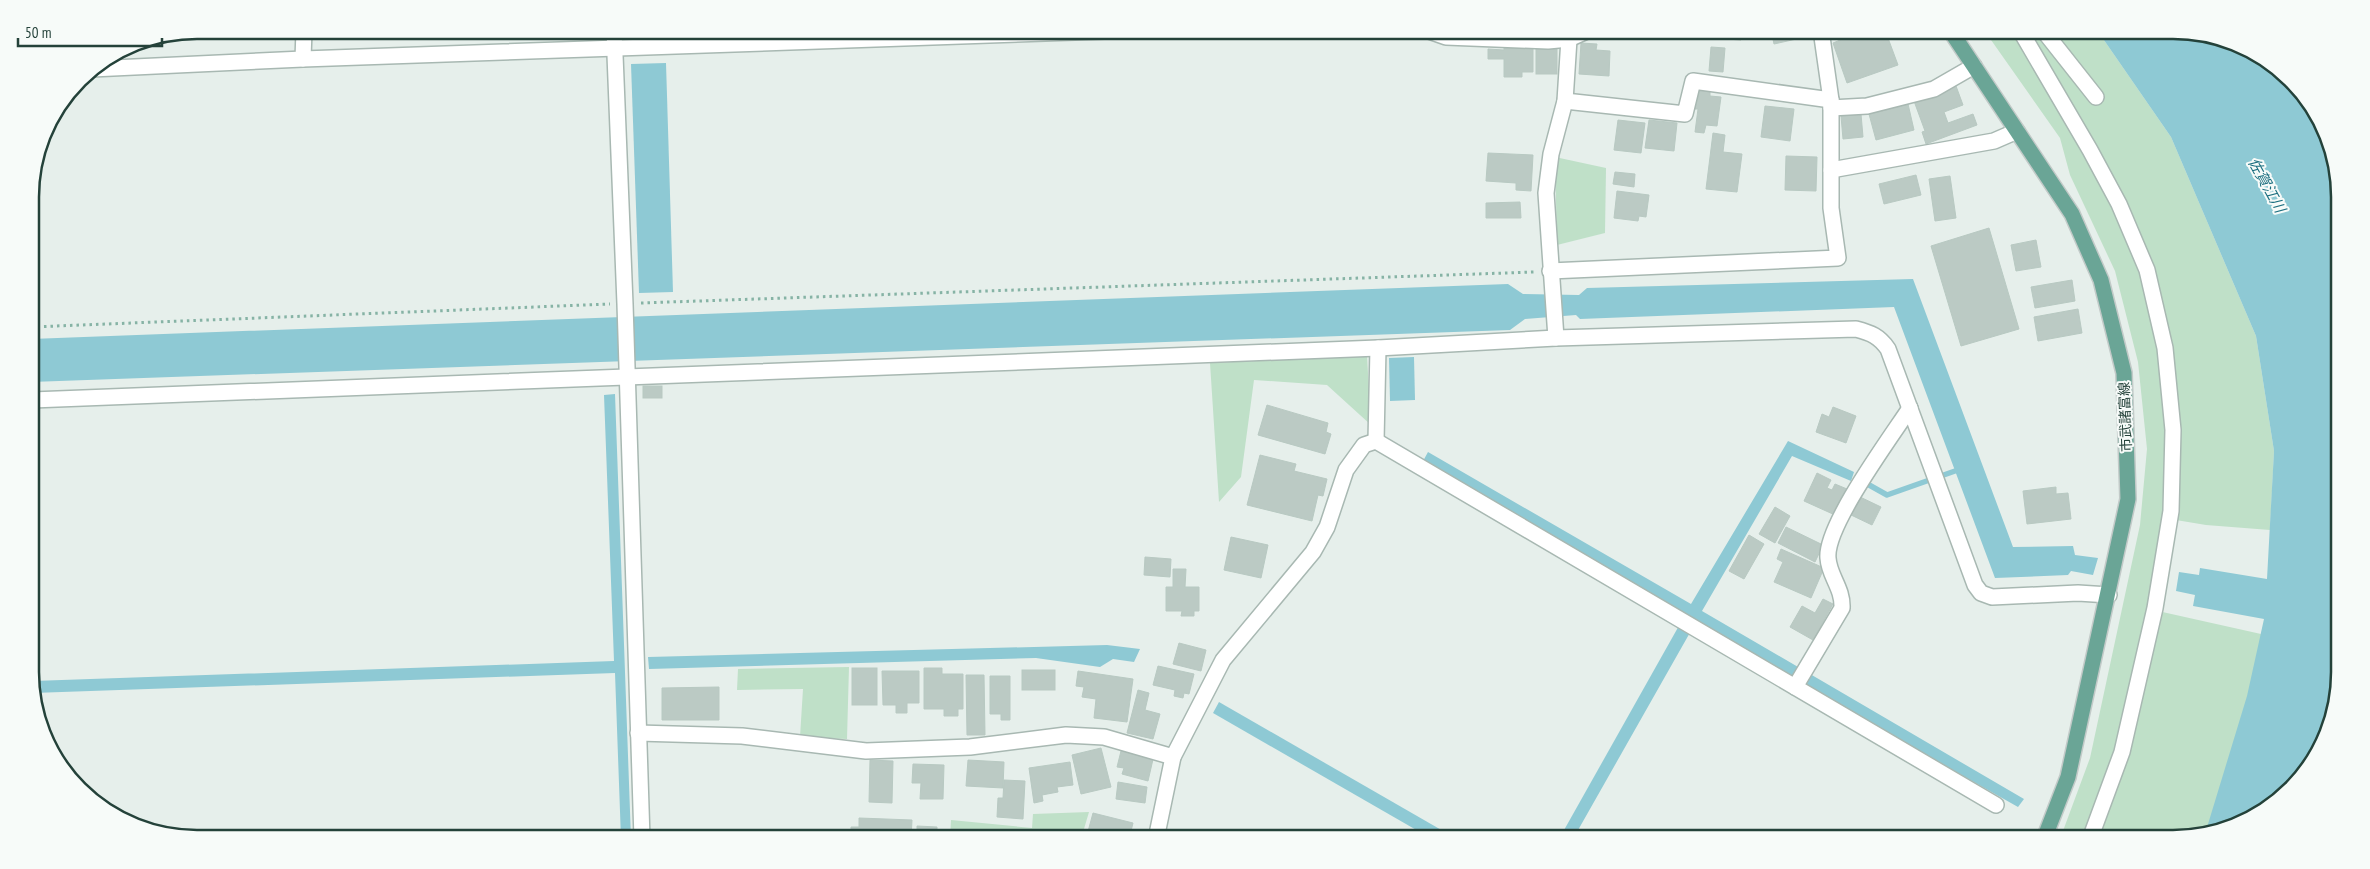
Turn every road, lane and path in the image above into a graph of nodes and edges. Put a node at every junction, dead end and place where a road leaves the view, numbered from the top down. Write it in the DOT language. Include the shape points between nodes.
graph roads {
  1 [pos="304,39"];
  2 [pos="614,39"];
  3 [pos="888,39"];
  4 [pos="1497,39"];
  5 [pos="1569,39"];
  6 [pos="1822,39"];
  7 [pos="1956,39"];
  8 [pos="2025,39"];
  9 [pos="2050,39"];
  10 [pos="614,49"];
  11 [pos="303,59"];
  12 [pos="1974,66"];
  13 [pos="106,67"];
  14 [pos="2096,97"];
  15 [pos="1565,101"];
  16 [pos="1831,104"];
  17 [pos="2017,131"];
  18 [pos="1831,170"];
  19 [pos="1551,276"];
  20 [pos="625,307"];
  21 [pos="39,328"];
  22 [pos="1556,332"];
  23 [pos="1378,348"];
  24 [pos="627,371"];
  25 [pos="39,400"];
  26 [pos="1910,408"];
  27 [pos="1376,442"];
  28 [pos="2109,595"];
  29 [pos="1795,686"];
  30 [pos="638,733"];
  31 [pos="1173,757"];
  32 [pos="1996,805"];
  33 [pos="642,830"];
  34 [pos="1158,830"];
  35 [pos="2047,830"];
  36 [pos="2093,830"];
  1 -- 11 [label="street"];
  2 -- 10 [label="street"];
  3 -- 10 [label="street"];
  4 -- 5 [label="street"];
  5 -- 15 [label="street"];
  6 -- 16 [label="street"];
  7 -- 12 [label="main road, 市武諸富線"];
  8 -- 36 [label="street" via="2120,204 2147,270 2165,348 2171,412 2171,511 2155,608 2122,752"];
  9 -- 14 [label="street"];
  10 -- 11 [label="street"];
  10 -- 20 [label="street"];
  11 -- 13 [label="street"];
  12 -- 16 [label="street" via="1934,89 1867,106"];
  12 -- 17 [label="main road, 市武諸富線"];
  15 -- 16 [label="street" via="1685,114 1693,81"];
  15 -- 19 [label="street" via="1551,154 1546,193"];
  16 -- 18 [label="street"];
  17 -- 18 [label="street" via="1994,141"];
  17 -- 28 [label="main road, 市武諸富線" via="2072,214 2102,280 2124,373 2128,499"];
  18 -- 19 [label="street" via="1831,208 1838,258"];
  19 -- 20 [label="path"];
  19 -- 22 [label="street"];
  20 -- 21 [label="path"];
  20 -- 24 [label="street"];
  22 -- 23 [label="street"];
  22 -- 26 [label="street" via="1856,329 1870,332 1881,338 1888,349"];
  23 -- 24 [label="street"];
  23 -- 27 [label="street"];
  24 -- 25 [label="street"];
  24 -- 30 [label="street"];
  26 -- 28 [label="street" via="1975,585 1981,593 1992,597 2078,593"];
  26 -- 29 [label="street" via="1856,490 1829,541 1828,558 1843,597 1842,608"];
  27 -- 29 [label="street"];
  27 -- 31 [label="street" via="1364,445 1346,470 1313,552 1223,660"];
  28 -- 35 [label="main road, 市武諸富線" via="2068,777"];
  29 -- 32 [label="street"];
  30 -- 31 [label="street" via="742,736 866,751 970,747 1066,735 1104,737"];
  30 -- 33 [label="street"];
  31 -- 34 [label="street"];
}
